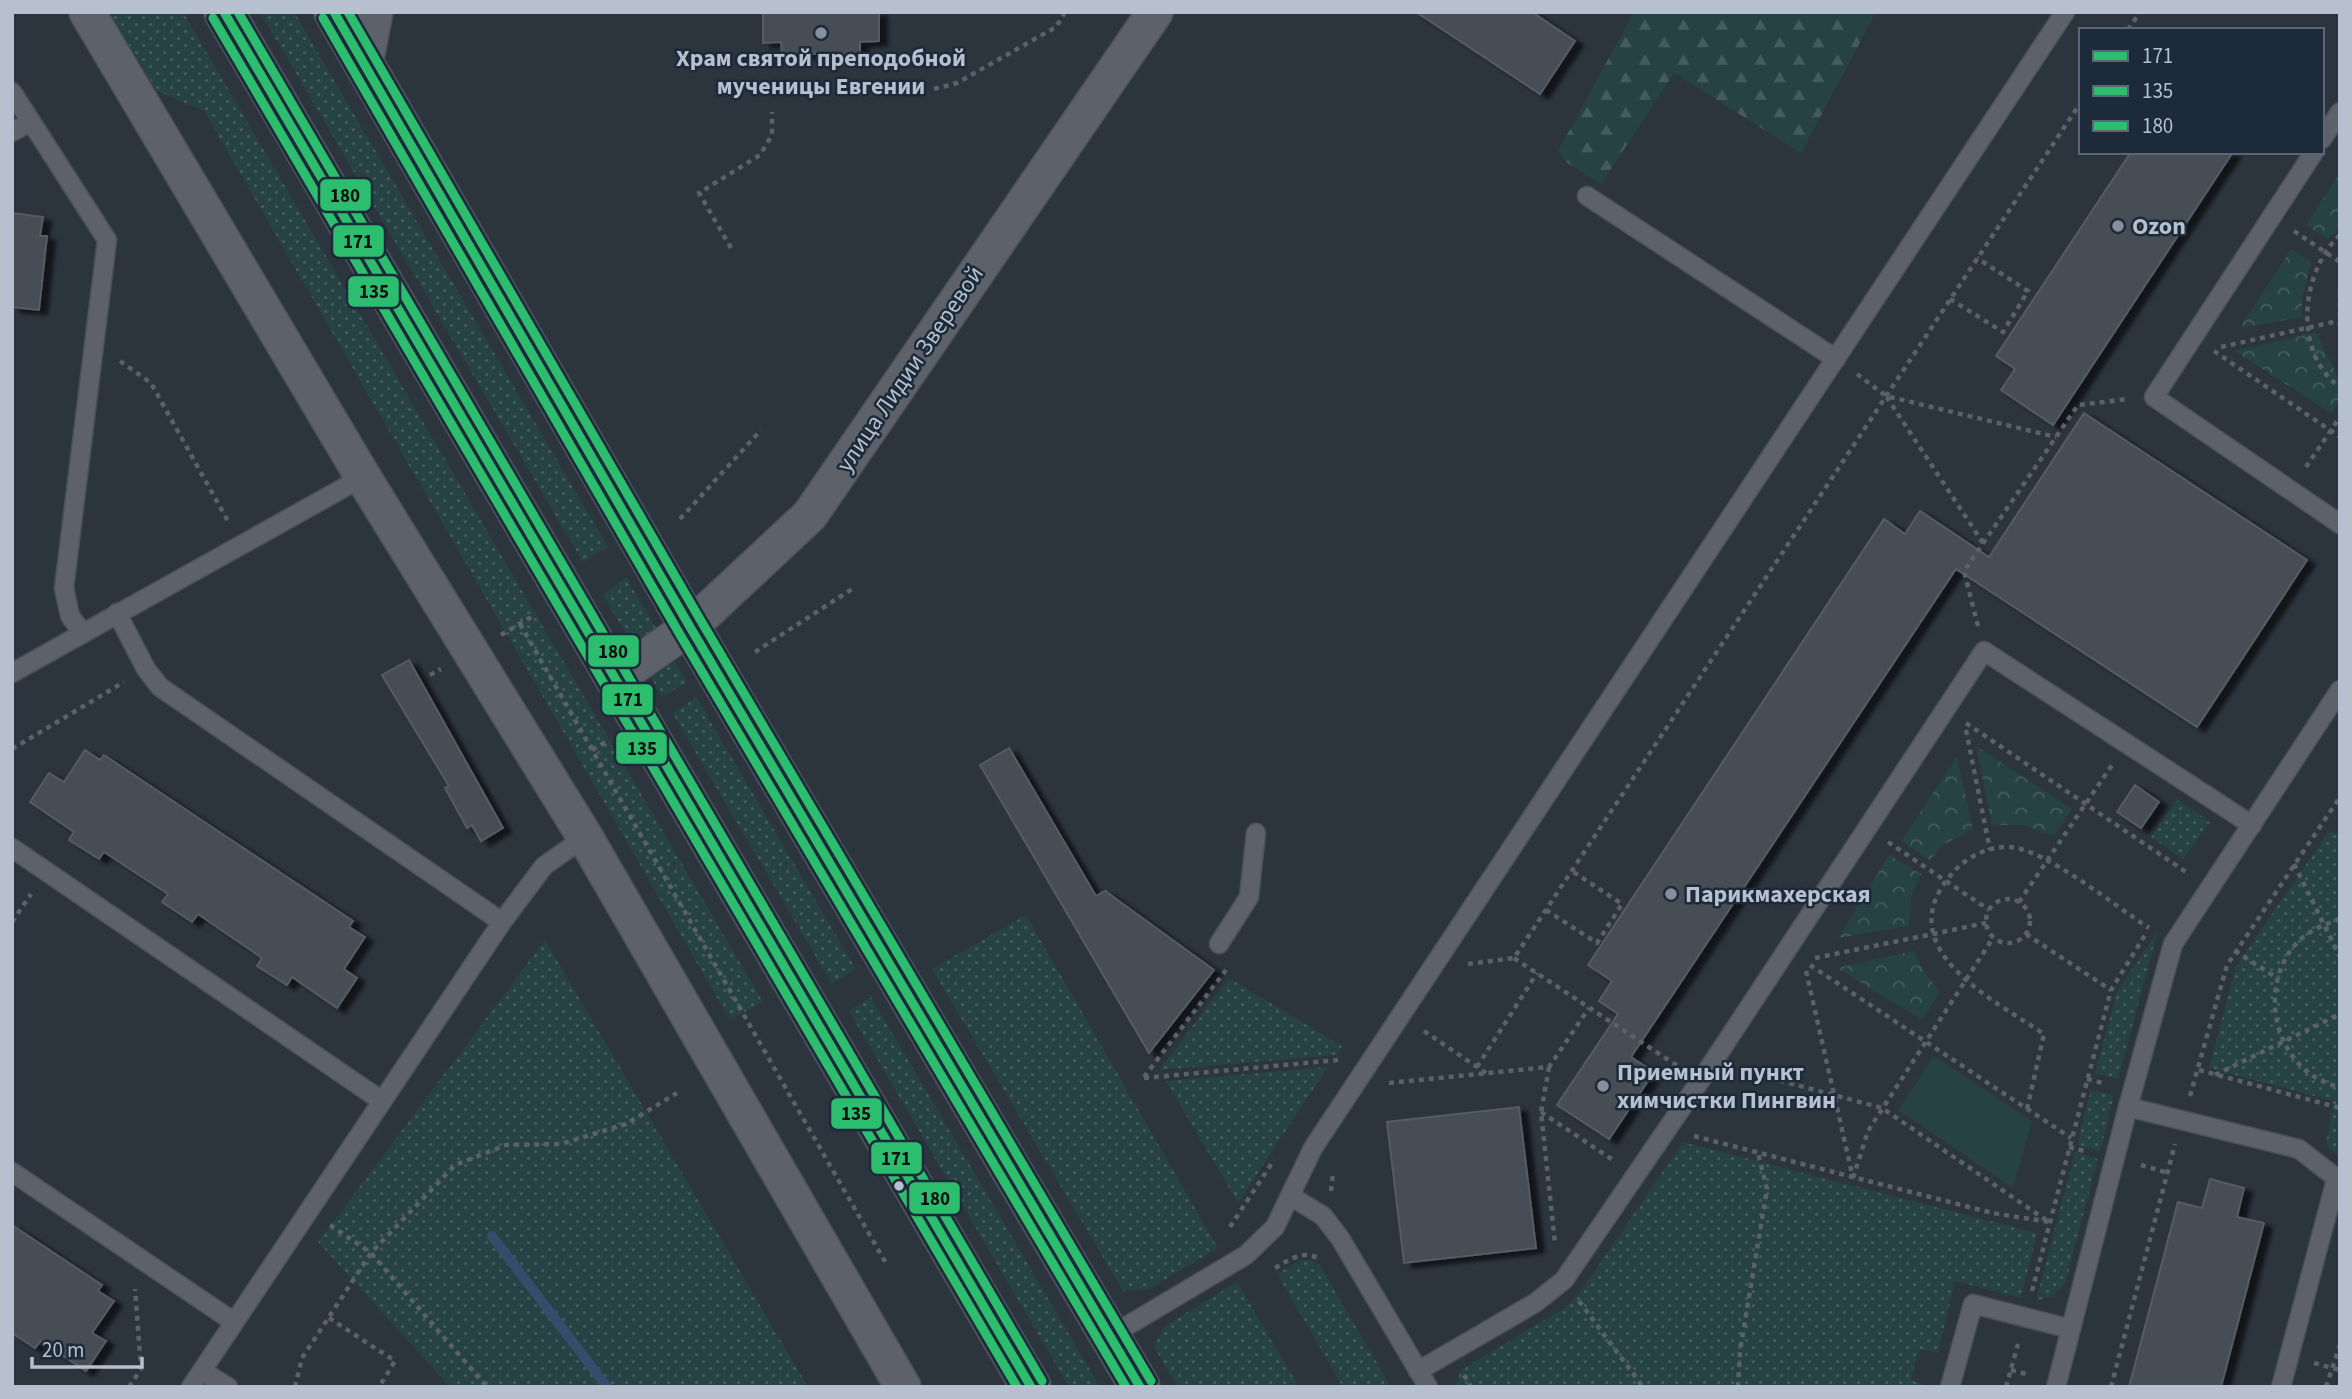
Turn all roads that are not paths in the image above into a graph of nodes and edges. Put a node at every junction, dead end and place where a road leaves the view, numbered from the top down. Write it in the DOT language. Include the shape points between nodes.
graph roads {
  1 [pos="87,12"];
  2 [pos="224,12"];
  3 [pos="334,12"];
  4 [pos="374,12"];
  5 [pos="1154,12"];
  6 [pos="2065,12"];
  7 [pos="365,64"];
  8 [pos="12,92"];
  9 [pos="2340,112"];
  10 [pos="30,122"];
  11 [pos="12,132"];
  12 [pos="2324,136"];
  13 [pos="2313,154"];
  14 [pos="1587,196"];
  15 [pos="1836,359"];
  16 [pos="363,477"];
  17 [pos="2340,524"];
  18 [pos="117,613"];
  19 [pos="690,627"];
  20 [pos="82,632"];
  21 [pos="12,673"];
  22 [pos="615,679"];
  23 [pos="2340,690"];
  24 [pos="2252,825"];
  25 [pos="1256,833"];
  26 [pos="585,837"];
  27 [pos="12,848"];
  28 [pos="502,922"];
  29 [pos="1219,944"];
  30 [pos="382,1101"];
  31 [pos="2128,1107"];
  32 [pos="12,1172"];
  33 [pos="2338,1181"];
  34 [pos="1292,1196"];
  35 [pos="234,1322"];
  36 [pos="2071,1329"];
  37 [pos="1110,1336"];
  38 [pos="202,1371"];
  39 [pos="1418,1371"];
  40 [pos="191,1387"];
  41 [pos="228,1387"];
  42 [pos="903,1387"];
  43 [pos="1031,1387"];
  44 [pos="1140,1387"];
  45 [pos="1428,1387"];
  46 [pos="1950,1387"];
  47 [pos="2056,1387"];
  48 [pos="2281,1387"];
  1 -- 16 [label="street"];
  2 -- 22 [label="main road"];
  3 -- 7 [label="main road"];
  4 -- 7 [label="street"];
  5 -- 19 [label="street, улица Лидии Зверевой" via="810,514"];
  6 -- 15 [label="lane"];
  7 -- 19 [label="main road"];
  8 -- 10 [label="lane"];
  9 -- 12 [label="lane"];
  10 -- 11 [label="lane"];
  10 -- 20 [label="lane" via="107,240 64,588 70,616"];
  13 -- 17 [label="lane" via="2154,397"];
  14 -- 15 [label="lane"];
  15 -- 34 [label="lane" via="1314,1148"];
  16 -- 18 [label="lane"];
  16 -- 26 [label="street"];
  18 -- 20 [label="lane"];
  18 -- 28 [label="lane" via="160,687"];
  19 -- 22 [label="street, улица Лидии Зверевой"];
  19 -- 37 [label="main road"];
  20 -- 21 [label="lane"];
  22 -- 43 [label="main road"];
  23 -- 24 [label="lane"];
  24 -- 31 [label="lane" via="2173,944"];
  24 -- 39 [label="lane" via="1984,650 1564,1280 1535,1303"];
  25 -- 29 [label="lane" via="1249,897"];
  26 -- 28 [label="lane" via="544,866"];
  26 -- 42 [label="street"];
  27 -- 30 [label="lane"];
  28 -- 30 [label="lane"];
  30 -- 35 [label="lane"];
  31 -- 33 [label="lane" via="2299,1149"];
  31 -- 36 [label="lane"];
  32 -- 35 [label="lane"];
  33 -- 48 [label="lane"];
  34 -- 37 [label="lane" via="1275,1227 1246,1255"];
  34 -- 39 [label="lane" via="1323,1216 1340,1238"];
  35 -- 38 [label="lane"];
  36 -- 46 [label="lane" via="1973,1304"];
  36 -- 47 [label="lane"];
  37 -- 44 [label="main road"];
  38 -- 40 [label="lane"];
  38 -- 41 [label="lane"];
  39 -- 45 [label="lane"];
}
